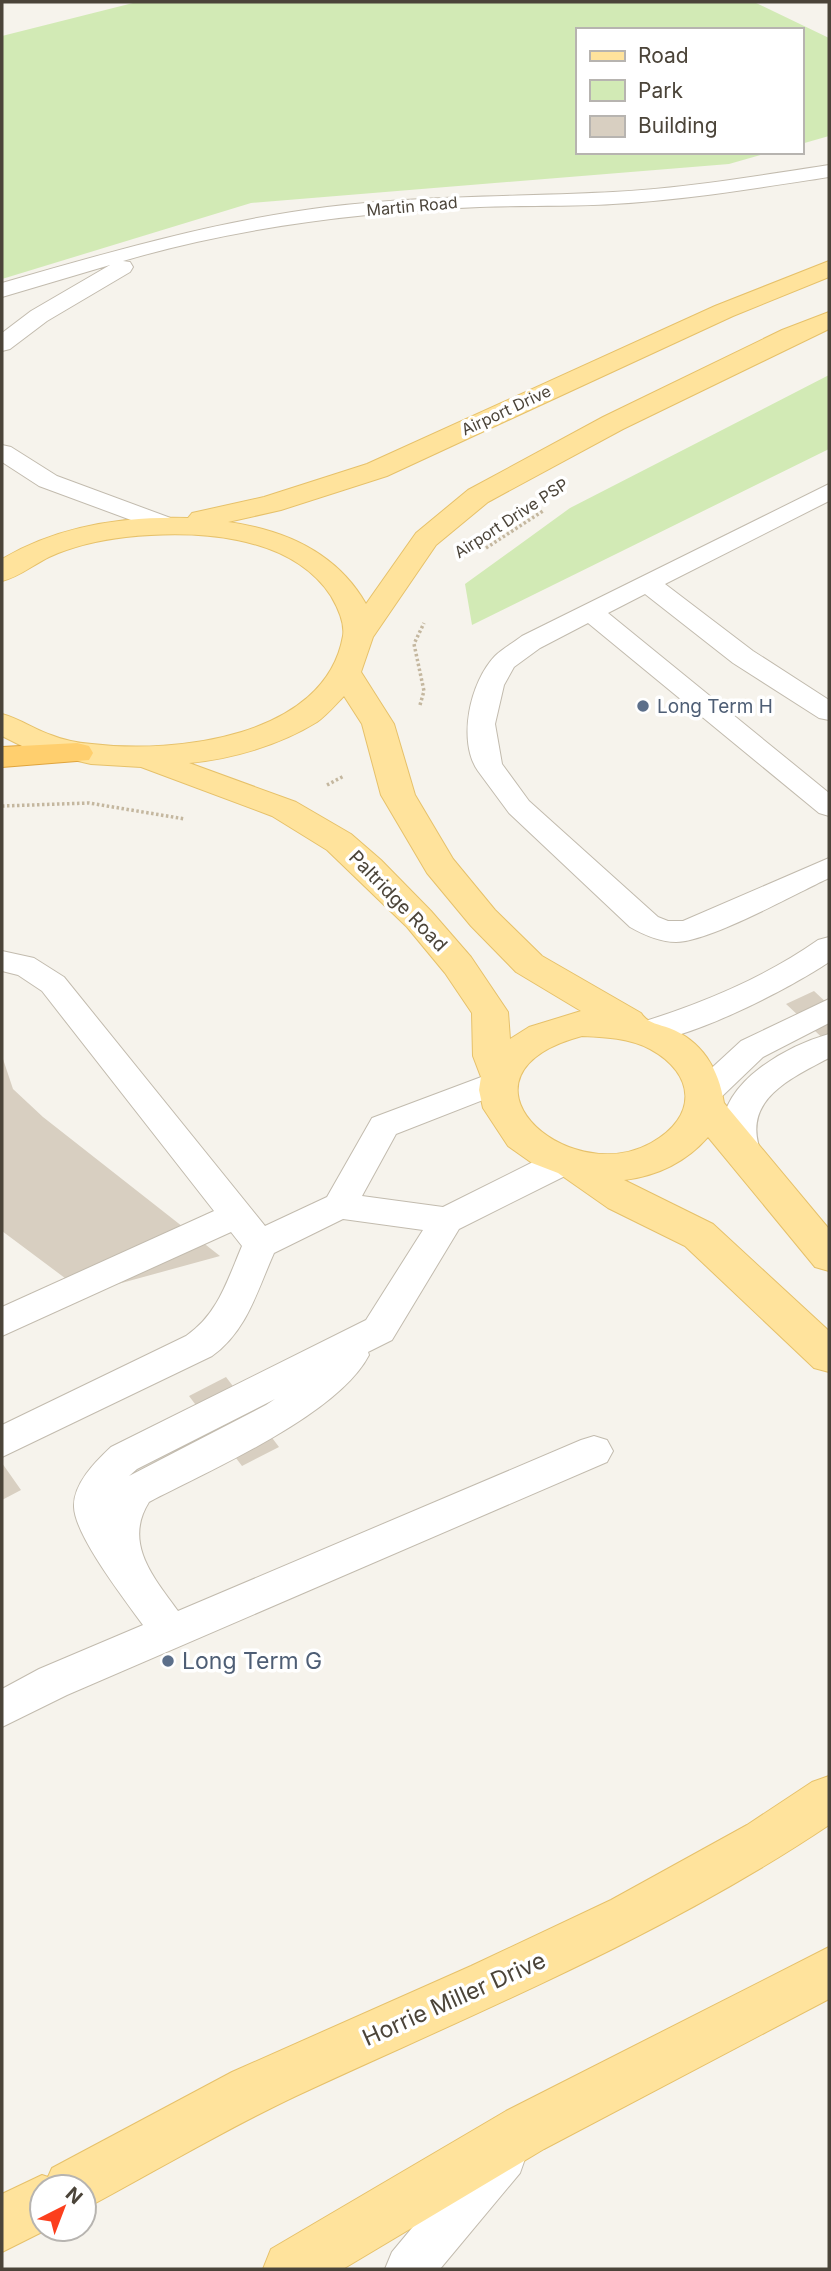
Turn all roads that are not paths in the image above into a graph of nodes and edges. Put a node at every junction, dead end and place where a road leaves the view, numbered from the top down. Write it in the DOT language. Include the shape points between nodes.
graph roads {
  1 [pos="829,171"];
  2 [pos="161,245"];
  3 [pos="829,268"];
  4 [pos="2,290"];
  5 [pos="829,320"];
  6 [pos="2,344"];
  7 [pos="2,452"];
  8 [pos="829,491"];
  9 [pos="171,525"];
  10 [pos="2,572"];
  11 [pos="647,583"];
  12 [pos="591,612"];
  13 [pos="358,637"];
  14 [pos="743,657"];
  15 [pos="346,673"];
  16 [pos="829,712"];
  17 [pos="2,723"];
  18 [pos="829,734"];
  19 [pos="77,752"];
  20 [pos="2,757"];
  21 [pos="144,758"];
  22 [pos="829,807"];
  23 [pos="829,867"];
  24 [pos="829,947"];
  25 [pos="2,961"];
  26 [pos="829,963"];
  27 [pos="799,970"];
  28 [pos="829,1010"];
  29 [pos="645,1031"];
  30 [pos="829,1045"];
  31 [pos="500,1079"];
  32 [pos="704,1101"];
  33 [pos="748,1161"];
  34 [pos="568,1162"];
  35 [pos="339,1206"];
  36 [pos="237,1215"];
  37 [pos="447,1220"];
  38 [pos="260,1244"];
  39 [pos="829,1256"];
  40 [pos="2,1322"];
  41 [pos="829,1356"];
  42 [pos="2,1442"];
  43 [pos="594,1451"];
  44 [pos="170,1632"];
  45 [pos="2,1709"];
  46 [pos="829,1798"];
  47 [pos="829,1972"];
  48 [pos="525,2130"];
  49 [pos="97,2173"];
  50 [pos="28,2210"];
  51 [pos="2,2224"];
  52 [pos="291,2269"];
  53 [pos="409,2269"];
  1 -- 2 [label="lane, Martin Road" via="639,196 478,201 329,213 252,224"];
  2 -- 4 [label="lane, Martin Road"];
  2 -- 6 [label="lane" via="39,316"];
  3 -- 9 [label="main road, Airport Drive" via="724,311 377,470 271,504"];
  5 -- 13 [label="main road" via="625,417 478,496 426,539"];
  7 -- 9 [label="lane" via="48,481"];
  8 -- 11 [label="lane"];
  9 -- 10 [label="main road" via="106,531 59,543"];
  9 -- 13 [label="main road" via="246,534 306,558 345,593"];
  11 -- 12 [label="lane"];
  11 -- 14 [label="lane"];
  12 -- 22 [label="lane"];
  12 -- 23 [label="lane" via="530,642 504,662 490,685 481,724 483,746 488,765 519,807 642,920 666,933 691,930"];
  13 -- 15 [label="main road"];
  14 -- 16 [label="lane"];
  14 -- 18 [label="lane"];
  15 -- 21 [label="main road" via="331,693 284,727 253,740 182,756"];
  15 -- 29 [label="main road" via="378,724 398,795 439,865 483,918 529,964"];
  17 -- 19 [label="main road" via="39,742"];
  19 -- 20 [label="highway"];
  19 -- 21 [label="main road"];
  21 -- 31 [label="main road, Paltridge Road" via="284,809 340,842 369,868 458,965 490,1012 492,1056"];
  24 -- 27 [label="lane"];
  25 -- 36 [label="lane" via="36,970 54,984"];
  26 -- 27 [label="lane"];
  27 -- 29 [label="lane" via="707,1014"];
  28 -- 32 [label="lane" via="752,1049"];
  29 -- 31 [label="main road" via="612,1023 553,1029 511,1057"];
  29 -- 32 [label="main road" via="688,1059 701,1079"];
  30 -- 33 [label="lane" via="772,1076 756,1090 738,1126"];
  31 -- 34 [label="main road" via="499,1098 506,1119 521,1138"];
  31 -- 35 [label="lane" via="384,1126"];
  32 -- 33 [label="main road"];
  32 -- 34 [label="main road" via="699,1123 662,1156 603,1168"];
  33 -- 39 [label="main road"];
  34 -- 37 [label="lane"];
  34 -- 41 [label="main road" via="622,1198 699,1235"];
  35 -- 37 [label="lane"];
  35 -- 38 [label="lane"];
  36 -- 38 [label="lane"];
  36 -- 40 [label="lane"];
  37 -- 44 [label="lane" via="379,1330 296,1404 136,1491 123,1509 118,1529 127,1568"];
  38 -- 42 [label="lane" via="227,1320 216,1334"];
  43 -- 44 [label="lane"];
  44 -- 45 [label="lane"];
  46 -- 49 [label="main road, Horrie Miller Drive" via="764,1842 611,1928 273,2080"];
  47 -- 48 [label="main road"];
  48 -- 52 [label="main road"];
  48 -- 53 [label="lane"];
  50 -- 51 [label="main road"];
}
